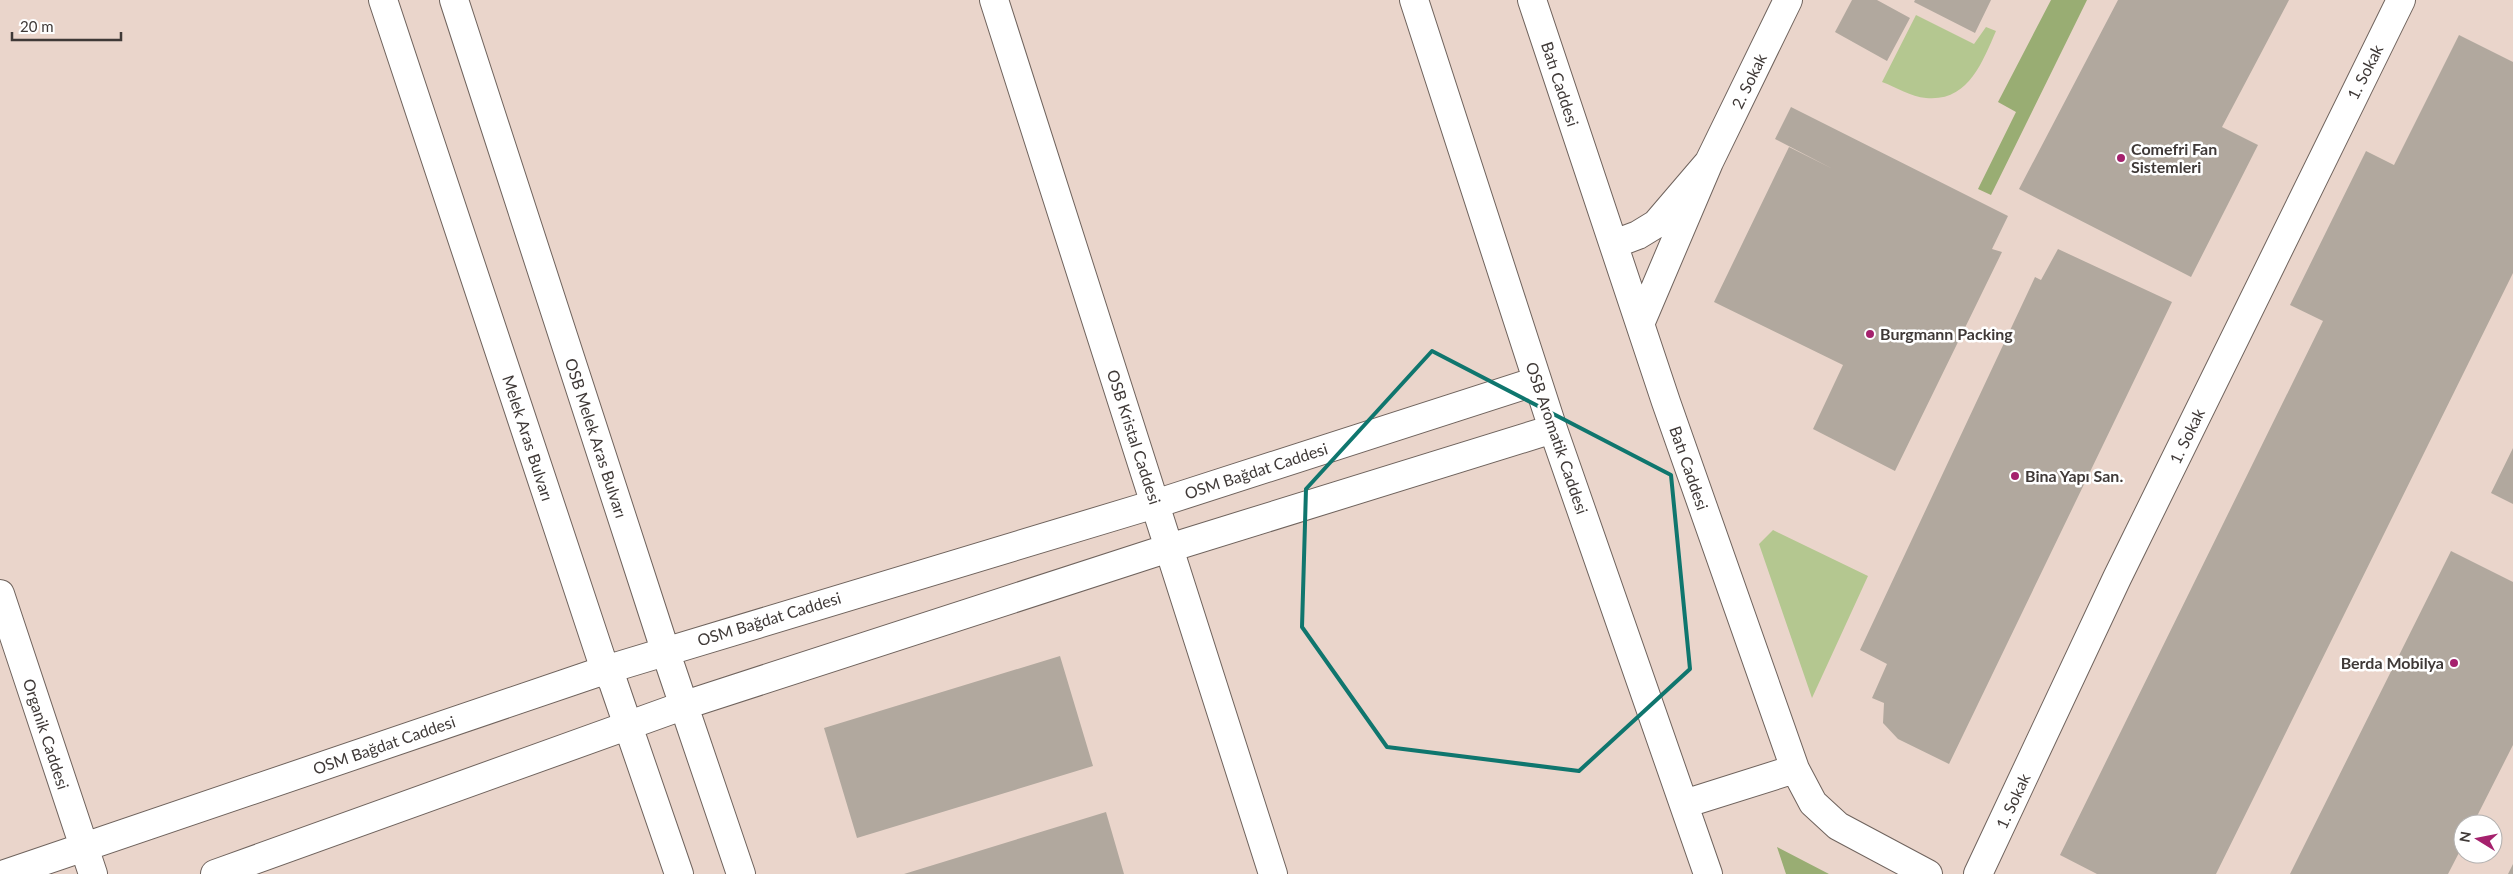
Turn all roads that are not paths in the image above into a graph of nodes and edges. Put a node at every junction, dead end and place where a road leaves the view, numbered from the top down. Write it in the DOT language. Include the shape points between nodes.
graph roads {
  1 [pos="383,0"];
  2 [pos="454,0"];
  3 [pos="994,0"];
  4 [pos="1414,0"];
  5 [pos="1532,0"];
  6 [pos="1788,0"];
  7 [pos="2401,0"];
  8 [pos="1709,162"];
  9 [pos="1614,244"];
  10 [pos="1640,324"];
  11 [pos="1537,381"];
  12 [pos="1553,429"];
  13 [pos="1155,504"];
  14 [pos="1170,548"];
  15 [pos="0,594"];
  16 [pos="665,650"];
  17 [pos="605,670"];
  18 [pos="685,705"];
  19 [pos="628,725"];
  20 [pos="1795,769"];
  21 [pos="1684,804"];
  22 [pos="83,848"];
  23 [pos="5,874"];
  24 [pos="93,874"];
  25 [pos="215,874"];
  26 [pos="679,874"];
  27 [pos="742,874"];
  28 [pos="1274,874"];
  29 [pos="1708,874"];
  30 [pos="1928,874"];
  31 [pos="1978,874"];
  1 -- 17 [label="street, Melek Aras Bulvarı"];
  2 -- 16 [label="street, OSB Melek Aras Bulvarı"];
  3 -- 13 [label="street, OSB Kristal Caddesi"];
  4 -- 11 [label="street, OSB Aromatik Caddesi"];
  5 -- 9 [label="street, Batı Caddesi"];
  6 -- 8 [label="street, 2. Sokak"];
  7 -- 31 [label="street, 1. Sokak" via="2117,578"];
  8 -- 9 [label="street, 2. Sokak" via="1656,224"];
  8 -- 10 [label="street, 2. Sokak"];
  9 -- 10 [label="street, Batı Caddesi"];
  10 -- 20 [label="street, Batı Caddesi"];
  11 -- 12 [label="street, OSB Aromatik Caddesi"];
  11 -- 13 [label="street, OSM Bağdat Caddesi"];
  12 -- 14 [label="street"];
  12 -- 21 [label="street, OSB Aromatik Caddesi"];
  13 -- 14 [label="street, OSB Kristal Caddesi"];
  13 -- 16 [label="street, OSM Bağdat Caddesi"];
  14 -- 18 [label="street"];
  14 -- 28 [label="street, OSB Kristal Caddesi"];
  15 -- 22 [label="street, Organik Caddesi"];
  16 -- 17 [label="street, OSM Bağdat Caddesi"];
  16 -- 18 [label="street, OSB Melek Aras Bulvarı"];
  17 -- 19 [label="street, Melek Aras Bulvarı" via="613,682"];
  17 -- 22 [label="street, OSM Bağdat Caddesi"];
  18 -- 19 [label="street"];
  18 -- 27 [label="street, OSB Melek Aras Bulvarı"];
  19 -- 25 [label="street"];
  19 -- 26 [label="street, Melek Aras Bulvarı"];
  20 -- 21 [label="street"];
  20 -- 30 [label="street, Batı Caddesi" via="1813,802 1838,826"];
  21 -- 29 [label="street, OSB Aromatik Caddesi"];
  22 -- 23 [label="street, OSM Bağdat Caddesi"];
  22 -- 24 [label="street, Organik Caddesi"];
}
